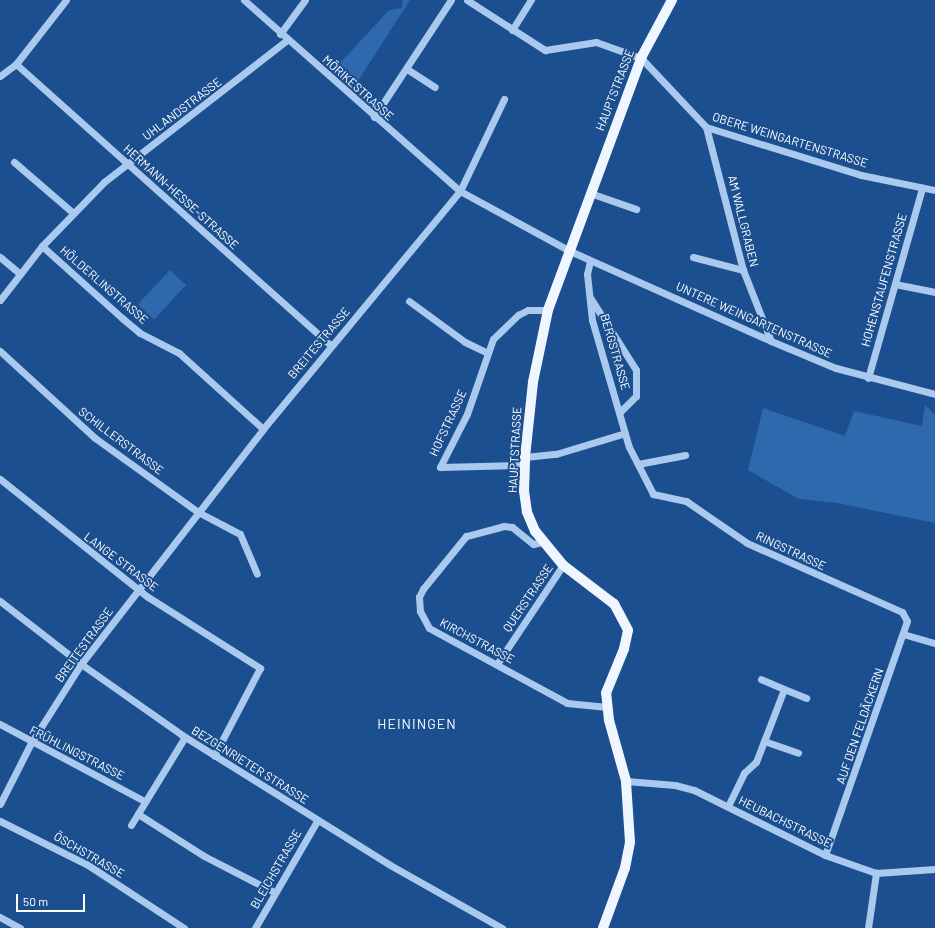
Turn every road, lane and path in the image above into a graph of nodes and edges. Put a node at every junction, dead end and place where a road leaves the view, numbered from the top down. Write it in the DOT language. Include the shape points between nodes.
graph roads {
  1 [pos="66,0"];
  2 [pos="244,0"];
  3 [pos="305,0"];
  4 [pos="451,0"];
  5 [pos="467,0"];
  6 [pos="531,0"];
  7 [pos="672,0"];
  8 [pos="512,30"];
  9 [pos="280,34"];
  10 [pos="287,40"];
  11 [pos="641,58"];
  12 [pos="16,64"];
  13 [pos="407,69"];
  14 [pos="0,76"];
  15 [pos="435,87"];
  16 [pos="504,99"];
  17 [pos="374,117"];
  18 [pos="706,127"];
  19 [pos="14,162"];
  20 [pos="128,164"];
  21 [pos="922,188"];
  22 [pos="935,190"];
  23 [pos="460,191"];
  24 [pos="590,193"];
  25 [pos="636,209"];
  26 [pos="73,213"];
  27 [pos="42,246"];
  28 [pos="570,251"];
  29 [pos="0,257"];
  30 [pos="693,257"];
  31 [pos="590,261"];
  32 [pos="743,270"];
  33 [pos="20,274"];
  34 [pos="894,284"];
  35 [pos="935,292"];
  36 [pos="591,298"];
  37 [pos="0,300"];
  38 [pos="409,301"];
  39 [pos="548,310"];
  40 [pos="772,341"];
  41 [pos="331,346"];
  42 [pos="0,351"];
  43 [pos="488,353"];
  44 [pos="868,378"];
  45 [pos="935,394"];
  46 [pos="621,411"];
  47 [pos="263,429"];
  48 [pos="624,433"];
  49 [pos="684,455"];
  50 [pos="525,461"];
  51 [pos="638,464"];
  52 [pos="0,479"];
  53 [pos="653,494"];
  54 [pos="198,512"];
  55 [pos="542,542"];
  56 [pos="564,565"];
  57 [pos="257,574"];
  58 [pos="138,590"];
  59 [pos="0,601"];
  60 [pos="903,634"];
  61 [pos="935,643"];
  62 [pos="81,664"];
  63 [pos="497,664"];
  64 [pos="761,679"];
  65 [pos="784,689"];
  66 [pos="806,698"];
  67 [pos="607,707"];
  68 [pos="0,724"];
  69 [pos="185,737"];
  70 [pos="764,741"];
  71 [pos="31,743"];
  72 [pos="798,753"];
  73 [pos="214,756"];
  74 [pos="626,781"];
  75 [pos="144,801"];
  76 [pos="0,802"];
  77 [pos="728,806"];
  78 [pos="138,814"];
  79 [pos="0,821"];
  80 [pos="317,821"];
  81 [pos="131,825"];
  82 [pos="825,855"];
  83 [pos="935,869"];
  84 [pos="876,873"];
  85 [pos="274,892"];
  86 [pos="0,916"];
  87 [pos="20,928"];
  88 [pos="184,928"];
  89 [pos="255,928"];
  90 [pos="502,928"];
  91 [pos="603,928"];
  92 [pos="868,928"];
  1 -- 12 [label="street"];
  2 -- 9 [label="street, MÖRIKESTRASSE"];
  3 -- 9 [label="street"];
  4 -- 13 [label="street"];
  5 -- 8 [label="street"];
  6 -- 8 [label="street"];
  7 -- 11 [label="main road, HAUPTSTRASSE"];
  8 -- 11 [label="street" via="545,50 596,42"];
  9 -- 10 [label="street, MÖRIKESTRASSE"];
  10 -- 17 [label="street, MÖRIKESTRASSE"];
  10 -- 20 [label="street, UHLANDSTRASSE"];
  11 -- 18 [label="street, OBERE WEINGARTENSTRASSE"];
  11 -- 24 [label="main road, HAUPTSTRASSE"];
  12 -- 14 [label="street"];
  12 -- 20 [label="street, HERMANN-HESSE-STRASSE"];
  13 -- 15 [label="street"];
  13 -- 17 [label="street"];
  16 -- 23 [label="street"];
  17 -- 23 [label="street, MÖRIKESTRASSE"];
  18 -- 21 [label="street, OBERE WEINGARTENSTRASSE" via="861,174"];
  18 -- 32 [label="street, AM WALLGRABEN"];
  19 -- 26 [label="street"];
  20 -- 26 [label="street, UHLANDSTRASSE"];
  20 -- 41 [label="street, HERMANN-HESSE-STRASSE"];
  21 -- 22 [label="street, OBERE WEINGARTENSTRASSE"];
  21 -- 34 [label="street, HOHENSTAUFENSTRASSE"];
  23 -- 28 [label="street, MÖRIKESTRASSE"];
  23 -- 41 [label="street, BREITESTRASSE"];
  24 -- 25 [label="street"];
  24 -- 28 [label="main road, HAUPTSTRASSE"];
  26 -- 27 [label="street, UHLANDSTRASSE"];
  27 -- 33 [label="street, UHLANDSTRASSE"];
  27 -- 47 [label="street, HÖLDERLINSTRASSE" via="140,333 179,353"];
  28 -- 31 [label="street, UNTERE WEINGARTENSTRASSE"];
  28 -- 39 [label="main road, HAUPTSTRASSE"];
  29 -- 33 [label="street"];
  30 -- 32 [label="street"];
  31 -- 36 [label="street, BERGSTRASSE" via="587,274"];
  31 -- 40 [label="street, UNTERE WEINGARTENSTRASSE"];
  32 -- 40 [label="street, AM WALLGRABEN"];
  33 -- 37 [label="street, UHLANDSTRASSE"];
  34 -- 35 [label="street"];
  34 -- 44 [label="street, HOHENSTAUFENSTRASSE"];
  36 -- 46 [label="street, BERGSTRASSE" via="592,320"];
  36 -- 46 [label="street, BERGSTRASSE" via="636,370 636,396"];
  38 -- 43 [label="street" via="465,342"];
  39 -- 43 [label="street, HOFSTRASSE" via="528,310 505,324 493,339"];
  39 -- 50 [label="main road, HAUPTSTRASSE" via="533,382"];
  40 -- 44 [label="street, UNTERE WEINGARTENSTRASSE"];
  41 -- 47 [label="street, BREITESTRASSE"];
  42 -- 54 [label="street, SCHILLERSTRASSE" via="95,438"];
  43 -- 50 [label="street, HOFSTRASSE" via="466,414 440,467"];
  44 -- 45 [label="street, UNTERE WEINGARTENSTRASSE"];
  46 -- 48 [label="street, BERGSTRASSE"];
  47 -- 54 [label="street, BREITESTRASSE"];
  48 -- 50 [label="street"];
  48 -- 51 [label="street, BERGSTRASSE"];
  49 -- 51 [label="street"];
  50 -- 55 [label="main road, HAUPTSTRASSE" via="527,512"];
  51 -- 53 [label="street, BERGSTRASSE"];
  52 -- 58 [label="street, LANGE STRASSE"];
  53 -- 60 [label="street, RINGSTRASSE" via="686,501 747,543 902,612 907,621"];
  54 -- 57 [label="street" via="240,534"];
  54 -- 58 [label="street, BREITESTRASSE"];
  55 -- 56 [label="main road, HAUPTSTRASSE"];
  55 -- 63 [label="street, KIRCHSTRASSE" via="533,544 512,527 478,530 457,542 419,597 420,611 430,628"];
  56 -- 63 [label="street, QUERSTRASSE"];
  56 -- 67 [label="main road, HAUPTSTRASSE" via="614,604 628,630 624,649 609,680"];
  58 -- 62 [label="street, BREITESTRASSE"];
  58 -- 73 [label="street, LANGE STRASSE" via="260,668"];
  59 -- 62 [label="street, BEZGENRIETER STRASSE"];
  60 -- 61 [label="street"];
  60 -- 82 [label="street, AUF DEN FELDÄCKERN"];
  62 -- 69 [label="street, BEZGENRIETER STRASSE"];
  62 -- 71 [label="street, BREITESTRASSE"];
  63 -- 67 [label="street, KIRCHSTRASSE" via="567,703"];
  64 -- 65 [label="street"];
  65 -- 66 [label="street"];
  65 -- 70 [label="street"];
  67 -- 74 [label="main road, HAUPTSTRASSE"];
  68 -- 71 [label="street, FRÜHLINGSTRASSE"];
  69 -- 73 [label="street, BEZGENRIETER STRASSE"];
  69 -- 75 [label="street"];
  70 -- 72 [label="street"];
  70 -- 77 [label="street" via="756,762 744,773"];
  71 -- 75 [label="street, FRÜHLINGSTRASSE"];
  71 -- 76 [label="street, BREITESTRASSE"];
  73 -- 80 [label="street, BEZGENRIETER STRASSE"];
  74 -- 77 [label="street, HEUBACHSTRASSE" via="675,785"];
  74 -- 91 [label="main road, HAUPTSTRASSE" via="630,842 625,868"];
  75 -- 78 [label="street"];
  77 -- 82 [label="street, HEUBACHSTRASSE"];
  78 -- 81 [label="street"];
  78 -- 85 [label="street" via="204,856"];
  79 -- 88 [label="street, ÖSCHSTRASSE" via="88,865"];
  80 -- 85 [label="street, BLEICHSTRASSE"];
  80 -- 90 [label="street, BEZGENRIETER STRASSE"];
  82 -- 84 [label="street, HEUBACHSTRASSE"];
  83 -- 84 [label="street, HEUBACHSTRASSE"];
  84 -- 92 [label="street"];
  85 -- 89 [label="street, BLEICHSTRASSE"];
  86 -- 87 [label="street"];
}
